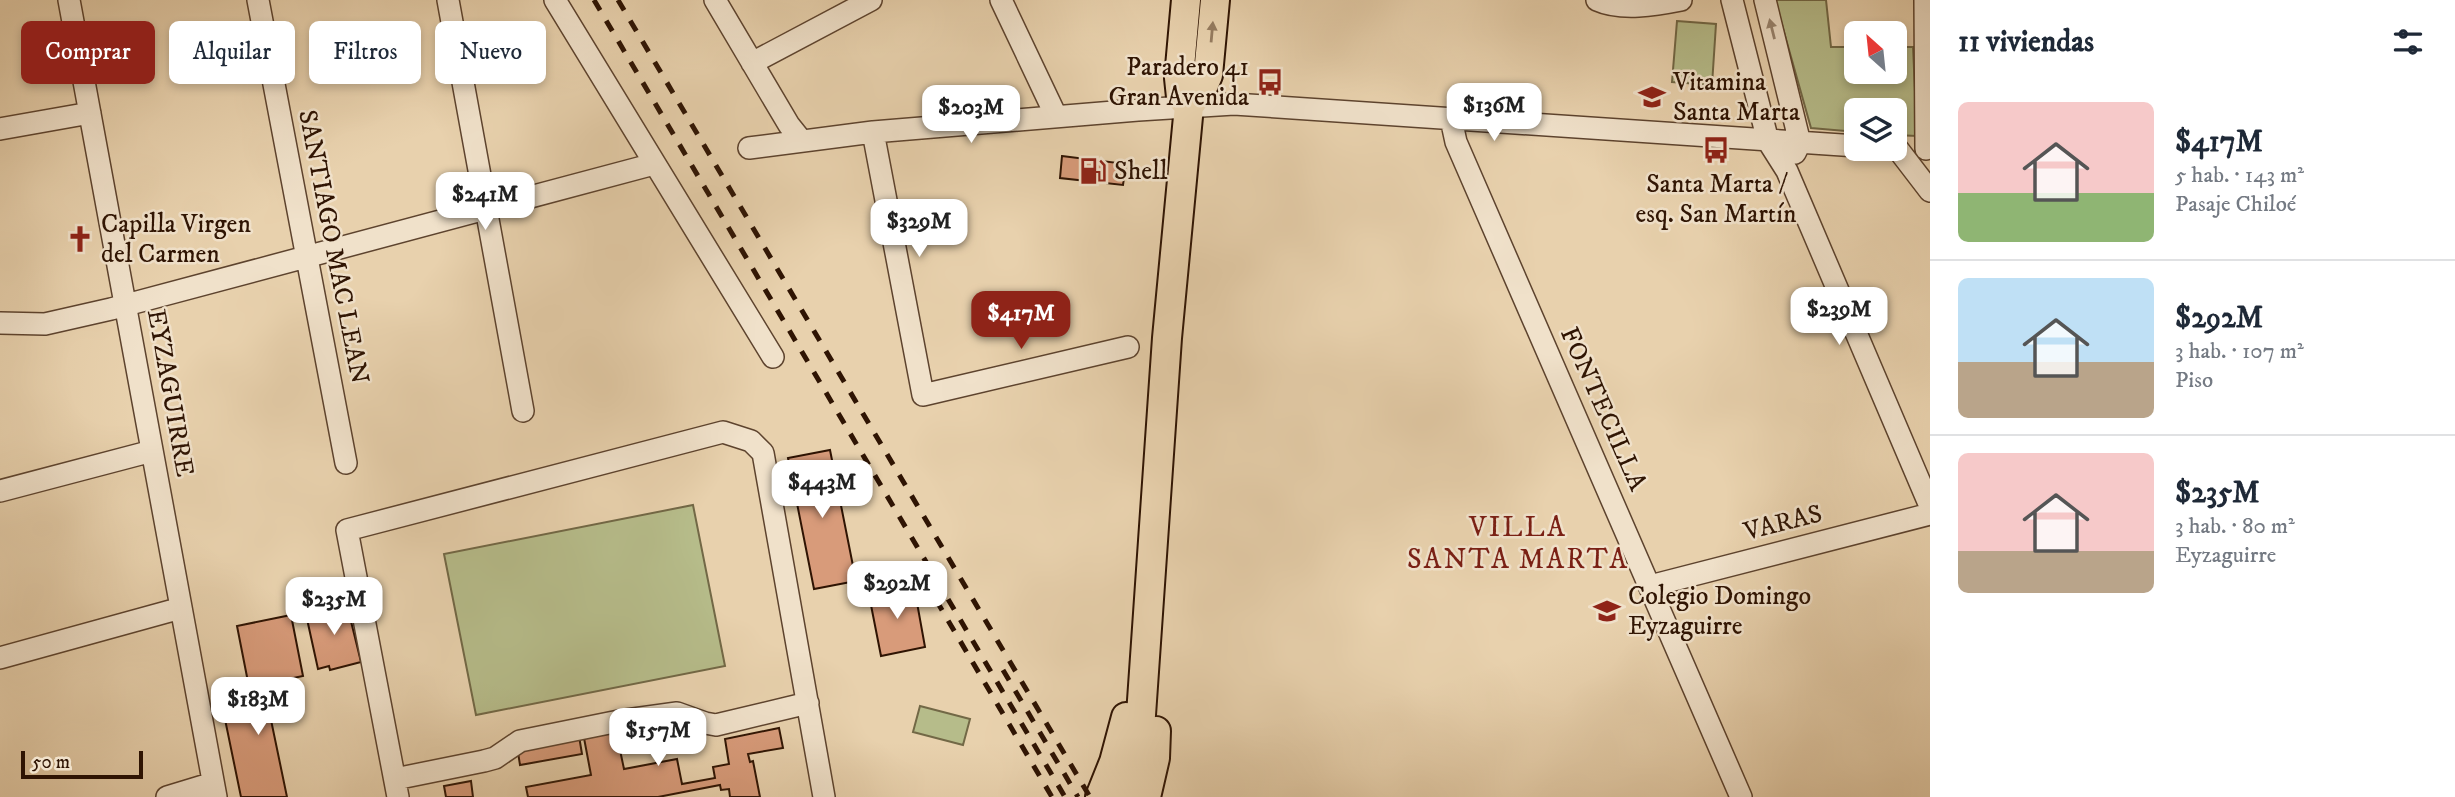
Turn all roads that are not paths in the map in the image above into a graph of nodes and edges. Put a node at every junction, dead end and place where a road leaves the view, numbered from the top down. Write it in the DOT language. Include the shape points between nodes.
graph roads {
  1 [pos="69,0"];
  2 [pos="258,0"];
  3 [pos="448,0"];
  4 [pos="555,0"];
  5 [pos="715,0"];
  6 [pos="871,0"];
  7 [pos="1001,0"];
  8 [pos="1186,0"];
  9 [pos="1216,0"];
  10 [pos="1597,0"];
  11 [pos="1681,0"];
  12 [pos="1732,0"];
  13 [pos="1765,0"];
  14 [pos="1925,0"];
  15 [pos="752,63"];
  16 [pos="1189,106"];
  17 [pos="90,113"];
  18 [pos="1056,116"];
  19 [pos="1451,119"];
  20 [pos="0,129"];
  21 [pos="873,132"];
  22 [pos="801,140"];
  23 [pos="1768,141"];
  24 [pos="1800,143"];
  25 [pos="1844,145"];
  26 [pos="749,148"];
  27 [pos="1907,149"];
  28 [pos="1928,150"];
  29 [pos="1906,161"];
  30 [pos="654,164"];
  31 [pos="1787,171"];
  32 [pos="1930,191"];
  33 [pos="486,210"];
  34 [pos="305,259"];
  35 [pos="125,305"];
  36 [pos="0,323"];
  37 [pos="1128,347"];
  38 [pos="773,357"];
  39 [pos="523,411"];
  40 [pos="152,451"];
  41 [pos="345,463"];
  42 [pos="0,491"];
  43 [pos="1930,506"];
  44 [pos="1930,514"];
  45 [pos="1650,586"];
  46 [pos="181,608"];
  47 [pos="1147,643"];
  48 [pos="0,658"];
  49 [pos="808,703"];
  50 [pos="396,788"];
  51 [pos="215,790"];
  52 [pos="166,797"];
  53 [pos="824,797"];
  54 [pos="1100,797"];
  55 [pos="1124,797"];
  56 [pos="1146,797"];
  57 [pos="1741,797"];
  1 -- 17 [label="street, EYZAGUIRRE"];
  2 -- 34 [label="street, SANTIAGO MAC LEAN"];
  3 -- 33 [label="street"];
  4 -- 30 [label="street"];
  5 -- 15 [label="street"];
  6 -- 15 [label="street"];
  7 -- 18 [label="street"];
  8 -- 16 [label="main road" via="1180,78 1181,97"];
  16 -- 9 [label="main road, one-way" via="1208,75"];
  10 -- 11 [label="street" via="1630,5"];
  12 -- 23 [label="street"];
  24 -- 13 [label="street, one-way"];
  14 -- 28 [label="street"];
  15 -- 22 [label="street"];
  16 -- 18 [label="street"];
  16 -- 19 [label="street" via="1234,104"];
  16 -- 47 [label="main road" via="1167,338"];
  17 -- 20 [label="street"];
  17 -- 35 [label="street, EYZAGUIRRE"];
  18 -- 21 [label="street"];
  19 -- 23 [label="street"];
  19 -- 45 [label="street, FONTECILLA" via="1456,142"];
  21 -- 22 [label="street"];
  21 -- 37 [label="street" via="923,395"];
  22 -- 26 [label="street"];
  23 -- 24 [label="street"];
  23 -- 31 [label="street"];
  24 -- 25 [label="street"];
  24 -- 31 [label="street"];
  27 -- 28 [label="street"];
  29 -- 32 [label="street"];
  30 -- 33 [label="street"];
  30 -- 38 [label="street"];
  31 -- 43 [label="street"];
  33 -- 34 [label="street"];
  33 -- 39 [label="street"];
  34 -- 35 [label="street"];
  34 -- 41 [label="street, SANTIAGO MAC LEAN"];
  35 -- 36 [label="street" via="45,324"];
  35 -- 40 [label="street, EYZAGUIRRE"];
  40 -- 42 [label="street"];
  40 -- 46 [label="street, EYZAGUIRRE"];
  44 -- 45 [label="street, VARAS"];
  45 -- 57 [label="street, FONTECILLA"];
  46 -- 48 [label="street"];
  46 -- 51 [label="street, EYZAGUIRRE"];
  47 -- 54 [label="main road"];
  47 -- 55 [label="main road" via="1138,743"];
  47 -- 56 [label="main road" via="1156,742"];
  49 -- 50 [label="street" via="716,725 677,713 520,741 495,758"];
  49 -- 50 [label="street" via="763,453 751,441 723,432 347,530"];
  49 -- 53 [label="street"];
  51 -- 52 [label="street"];
}
